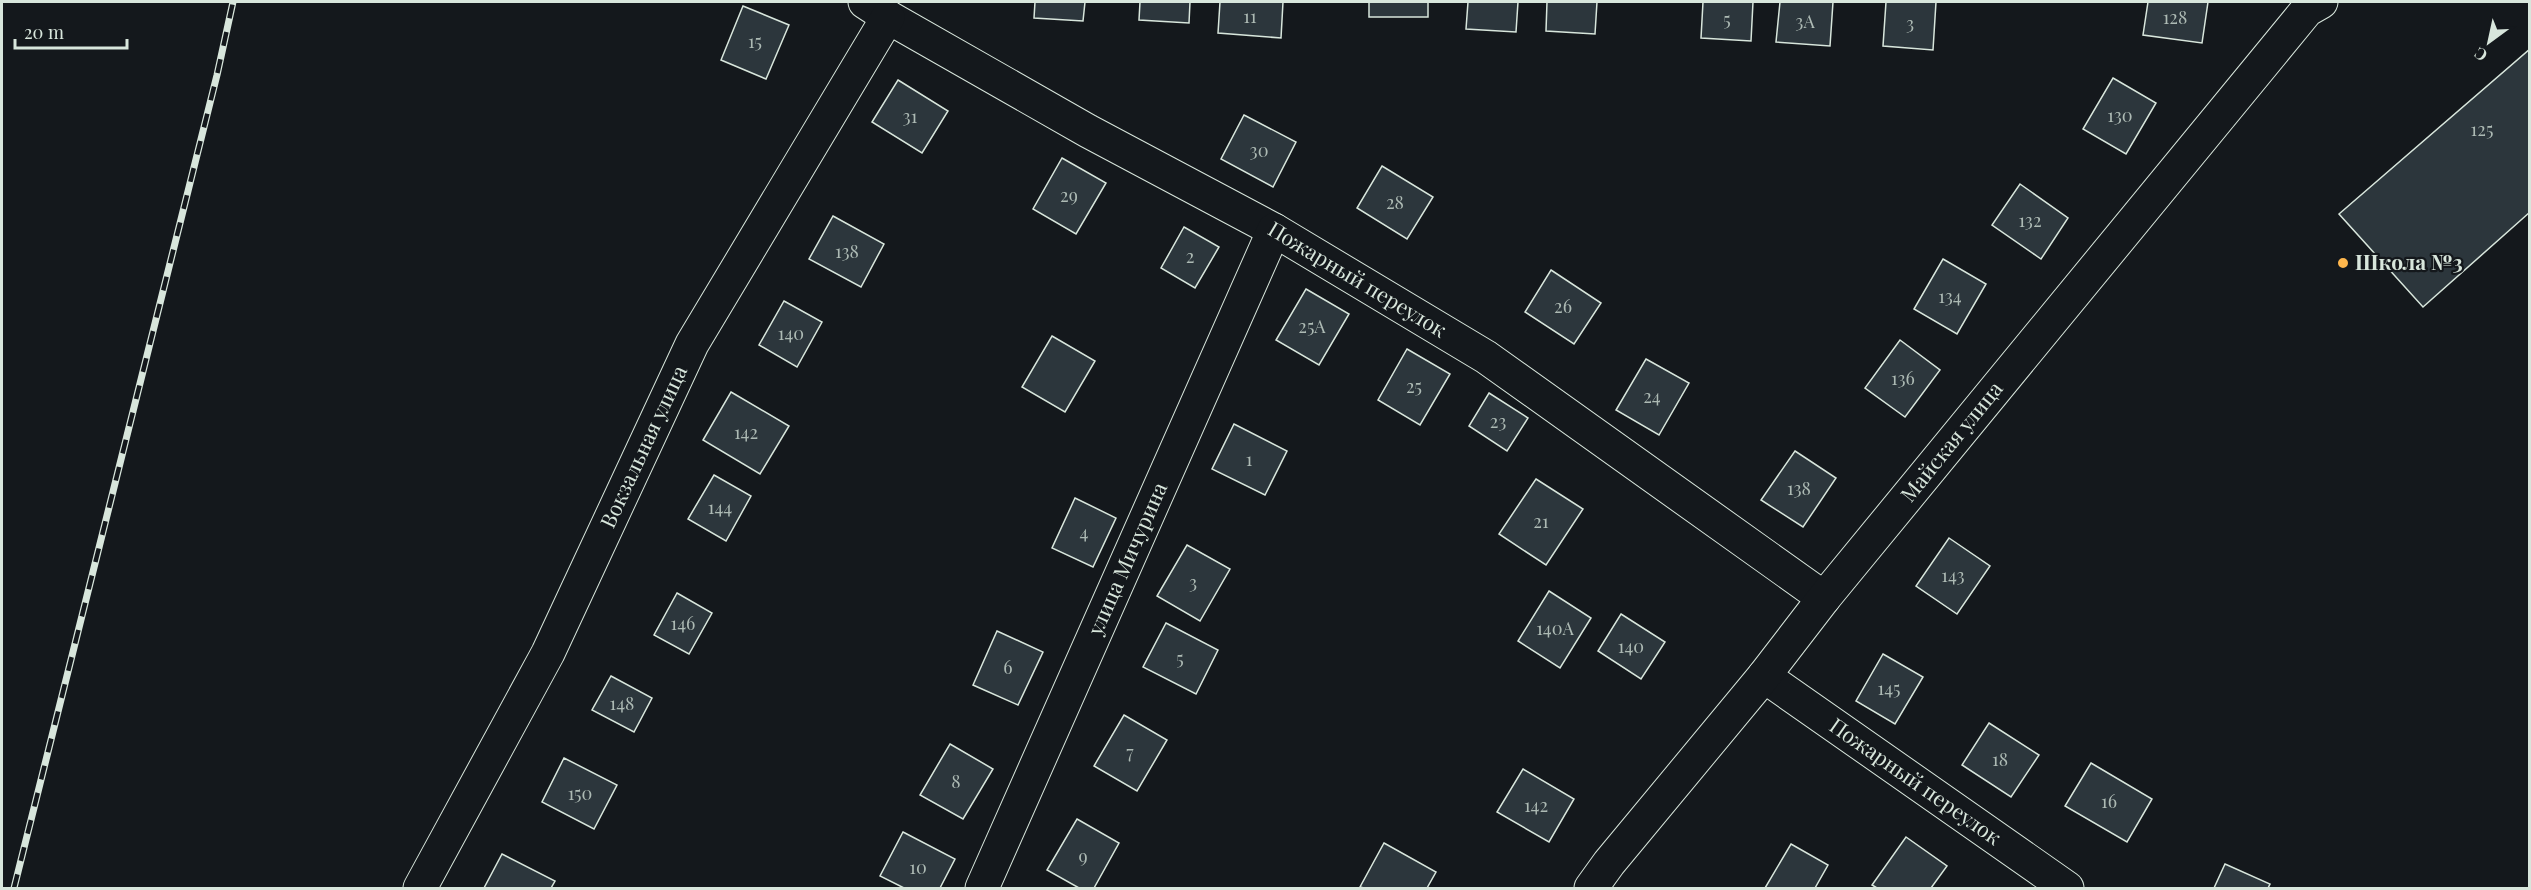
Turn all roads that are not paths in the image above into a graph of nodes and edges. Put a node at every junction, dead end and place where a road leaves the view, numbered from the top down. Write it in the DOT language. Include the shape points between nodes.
graph roads {
  1 [pos="2310,4"];
  2 [pos="877,9"];
  3 [pos="1274,230"];
  4 [pos="1824,598"];
  5 [pos="1764,676"];
  6 [pos="420,888"];
  7 [pos="982,888"];
  8 [pos="1591,888"];
  9 [pos="2067,888"];
  1 -- 4 [label="street, Майская улица"];
  2 -- 3 [label="street, Пожарный переулок" via="1088,132"];
  2 -- 6 [label="street, Вокзальная улица" via="692,344 548,653"];
  3 -- 4 [label="street, Пожарный переулок" via="1486,357"];
  3 -- 7 [label="street, улица Мичурина"];
  4 -- 5 [label="street, Майская улица"];
  5 -- 8 [label="street, Майская улица"];
  5 -- 9 [label="street, Пожарный переулок"];
}
